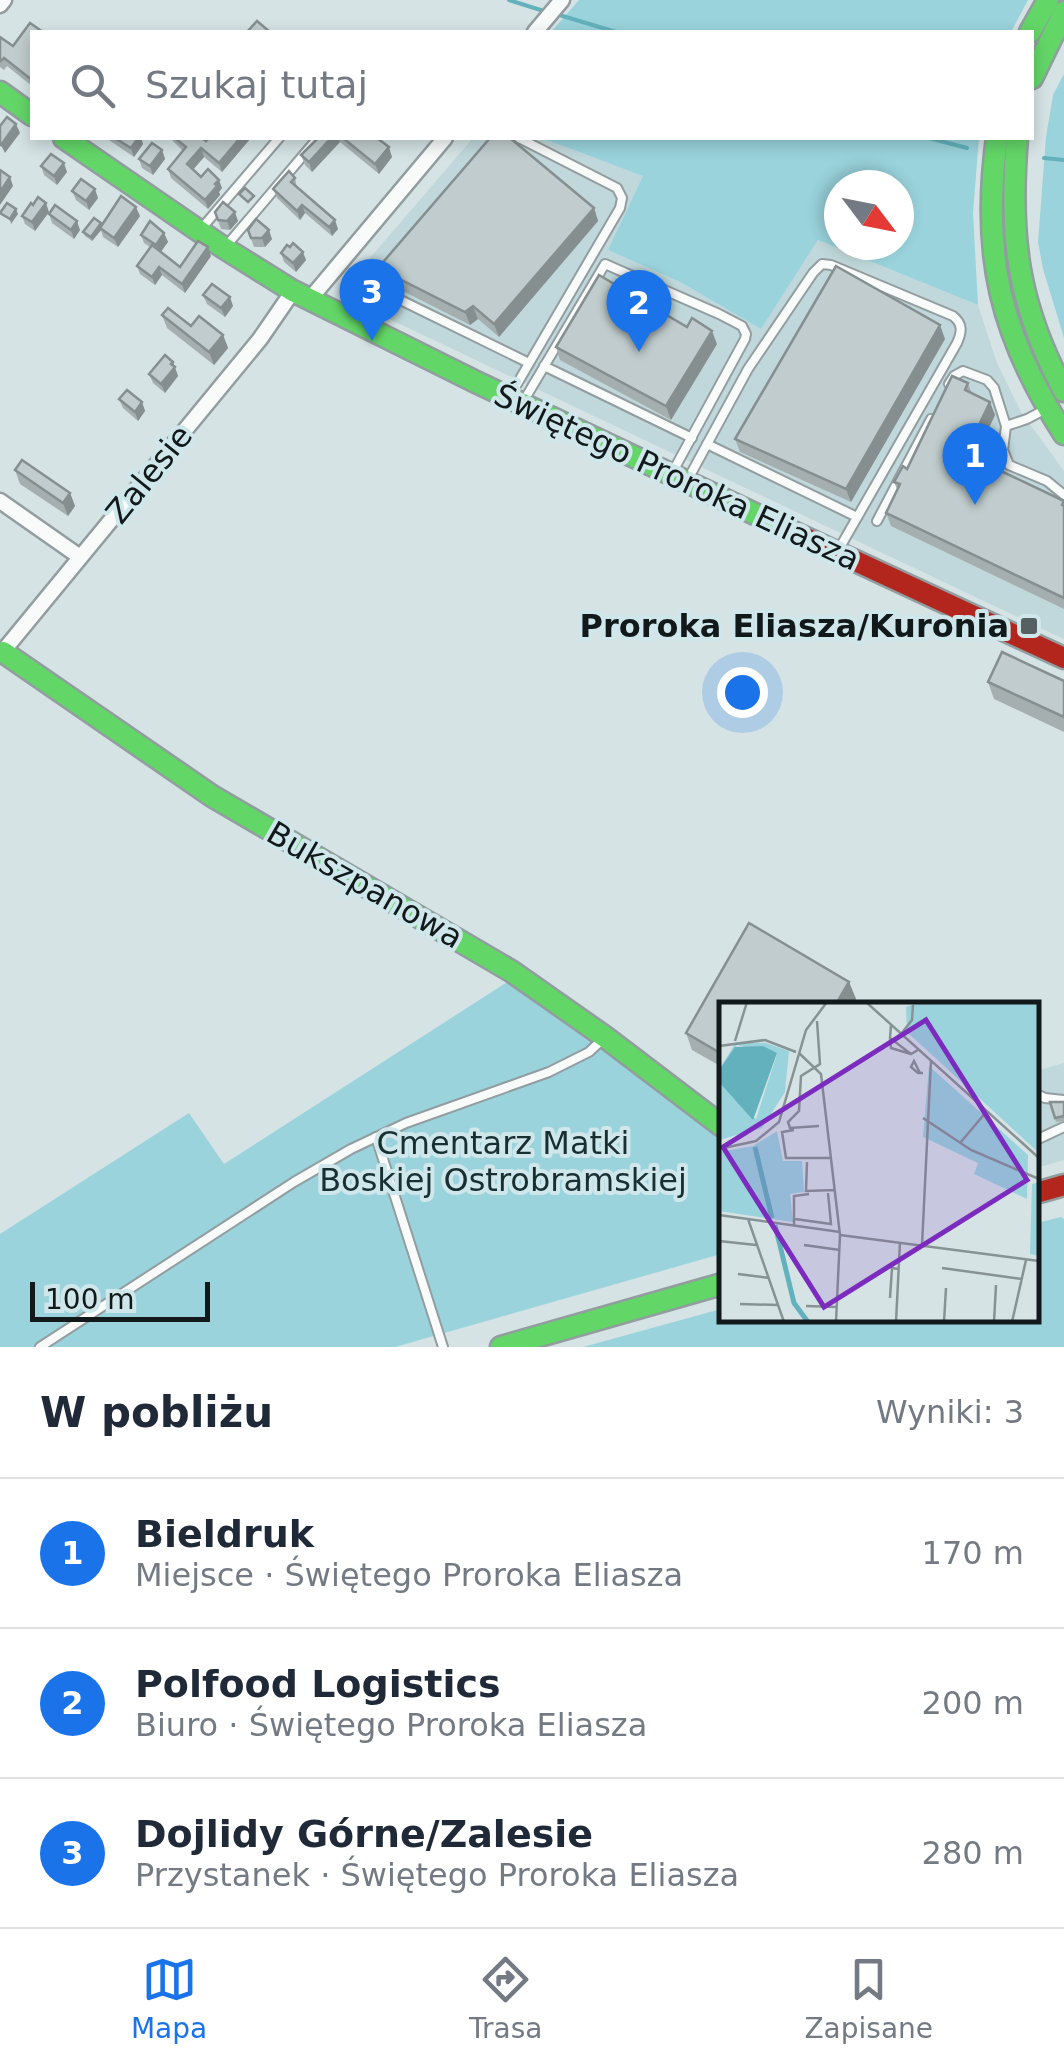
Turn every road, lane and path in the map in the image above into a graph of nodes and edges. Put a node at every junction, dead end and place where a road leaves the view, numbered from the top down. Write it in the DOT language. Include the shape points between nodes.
graph roads {
  1 [pos="562,0"];
  2 [pos="1048,0"];
  3 [pos="1064,12"];
  4 [pos="537,30"];
  5 [pos="1031,30"];
  6 [pos="1034,74"];
  7 [pos="0,92"];
  8 [pos="30,114"];
  9 [pos="67,140"];
  10 [pos="278,140"];
  11 [pos="316,140"];
  12 [pos="443,140"];
  13 [pos="521,140"];
  14 [pos="998,140"];
  15 [pos="1017,140"];
  16 [pos="199,232"];
  17 [pos="224,248"];
  18 [pos="388,263"];
  19 [pos="301,295"];
  20 [pos="529,363"];
  21 [pos="544,366"];
  22 [pos="946,392"];
  23 [pos="1064,392"];
  24 [pos="516,401"];
  25 [pos="1048,407"];
  26 [pos="937,408"];
  27 [pos="1006,426"];
  28 [pos="1064,434"];
  29 [pos="692,438"];
  30 [pos="708,444"];
  31 [pos="679,479"];
  32 [pos="1064,495"];
  33 [pos="0,502"];
  34 [pos="857,517"];
  35 [pos="877,521"];
  36 [pos="838,553"];
  37 [pos="80,557"];
  38 [pos="1,653"];
  39 [pos="1064,658"];
  40 [pos="604,1037"];
  41 [pos="1039,1095"];
  42 [pos="1064,1100"];
  43 [pos="719,1124"];
  44 [pos="1064,1127"];
  45 [pos="376,1137"];
  46 [pos="1039,1139"];
  47 [pos="1064,1185"];
  48 [pos="1039,1192"];
  49 [pos="719,1285"];
  50 [pos="40,1347"];
  51 [pos="443,1347"];
  52 [pos="502,1347"];
  1 -- 4 [label="street"];
  2 -- 5 [label="main road"];
  3 -- 6 [label="main road"];
  7 -- 8 [label="main road"];
  9 -- 16 [label="main road, Świętego Proroka Eliasza"];
  10 -- 16 [label="lane"];
  11 -- 17 [label="lane"];
  12 -- 19 [label="street, Zalesie"];
  13 -- 20 [label="lane" via="618,188 622,198"];
  14 -- 25 [label="main road" via="991,206 996,275 1016,341"];
  15 -- 23 [label="main road" via="1014,239 1023,298"];
  16 -- 17 [label="main road, Świętego Proroka Eliasza"];
  17 -- 19 [label="main road, Świętego Proroka Eliasza"];
  18 -- 20 [label="lane" via="376,288"];
  19 -- 24 [label="main road, Świętego Proroka Eliasza"];
  19 -- 37 [label="street, Zalesie"];
  20 -- 24 [label="lane"];
  21 -- 24 [label="lane"];
  21 -- 29 [label="lane"];
  21 -- 29 [label="lane" via="605,264 719,314 742,326 745,340"];
  22 -- 27 [label="lane" via="963,372 987,380"];
  24 -- 31 [label="main road, Świętego Proroka Eliasza"];
  25 -- 27 [label="lane"];
  25 -- 28 [label="main road"];
  26 -- 35 [label="lane"];
  27 -- 32 [label="lane" via="1009,465"];
  29 -- 31 [label="lane"];
  30 -- 31 [label="lane"];
  30 -- 34 [label="lane"];
  30 -- 34 [label="lane" via="748,370 822,264 953,316 962,328 957,344"];
  31 -- 36 [label="main road, Świętego Proroka Eliasza"];
  33 -- 37 [label="street"];
  34 -- 36 [label="lane"];
  36 -- 39 [label="main road, Świętego Proroka Eliasza"];
  37 -- 38 [label="street, Zalesie"];
  38 -- 40 [label="main road, Bukszpanowa" via="212,796 511,971"];
  40 -- 43 [label="main road, Bukszpanowa"];
  40 -- 45 [label="lane" via="549,1072"];
  41 -- 42 [label="lane"];
  44 -- 46 [label="lane"];
  45 -- 50 [label="lane" via="294,1182"];
  45 -- 51 [label="lane"];
  47 -- 48 [label="main road"];
  49 -- 52 [label="main road"];
}
